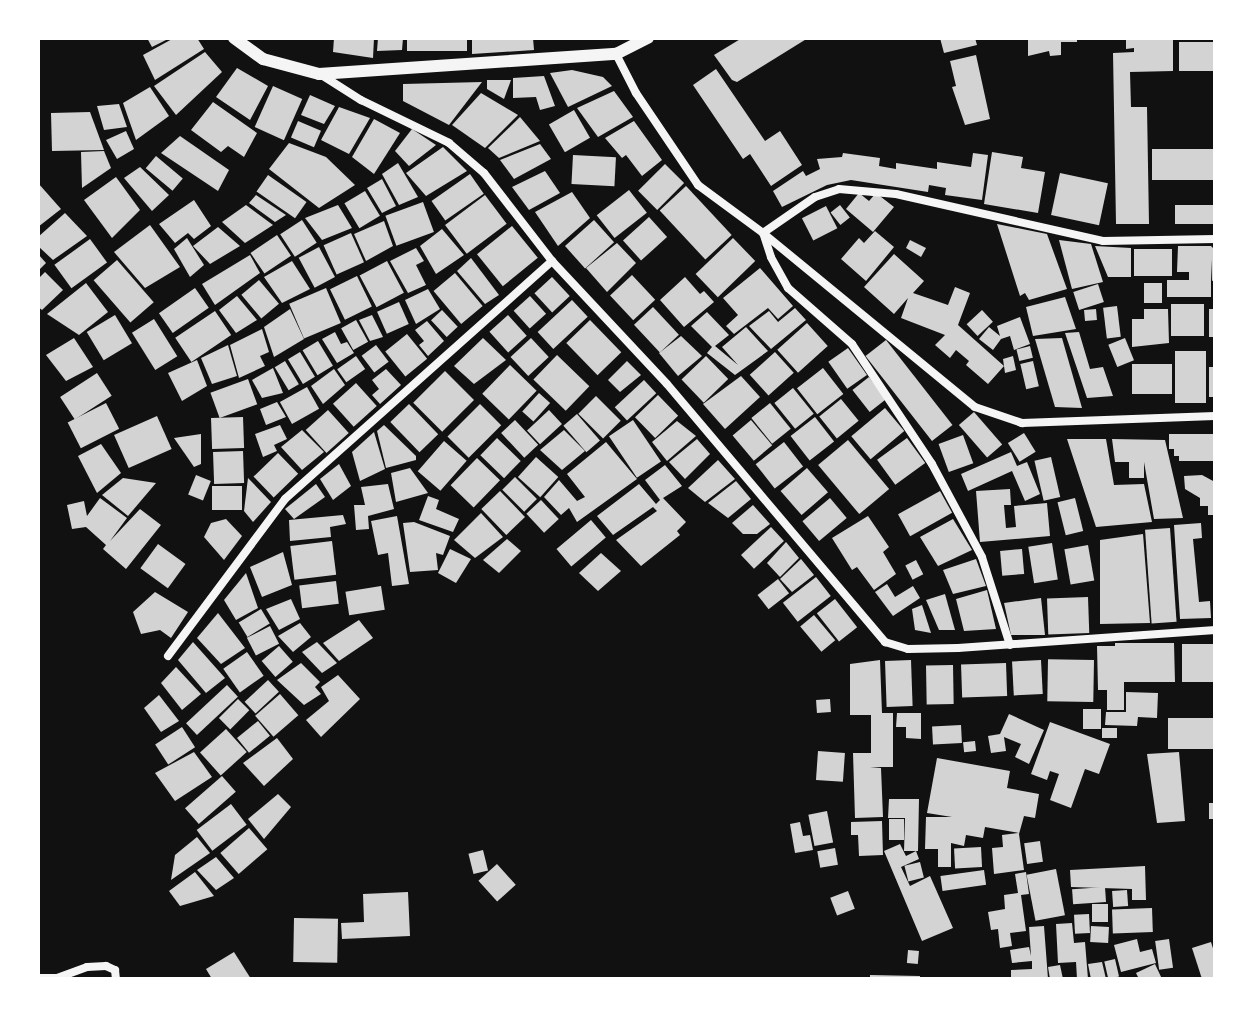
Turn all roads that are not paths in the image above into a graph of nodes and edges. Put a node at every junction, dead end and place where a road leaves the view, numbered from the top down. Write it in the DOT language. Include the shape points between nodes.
graph roads {
  1 [pos="234,38"];
  2 [pos="648,38"];
  3 [pos="616,54"];
  4 [pos="319,74"];
  5 [pos="763,233"];
  6 [pos="1215,239"];
  7 [pos="552,261"];
  8 [pos="1215,416"];
  9 [pos="1215,630"];
  10 [pos="1010,645"];
  11 [pos="168,656"];
  12 [pos="38,978"];
  13 [pos="116,979"];
  1 -- 4 [label="main road" via="263,59"];
  2 -- 3 [label="main road"];
  3 -- 4 [label="main road"];
  3 -- 5 [label="street" via="698,185"];
  4 -- 7 [label="street" via="449,143 484,173"];
  5 -- 6 [label="street" via="815,197 839,189 896,194 1103,241"];
  5 -- 8 [label="street" via="975,407 1000,418 1022,423"];
  5 -- 10 [label="street" via="788,288 852,344 932,464 982,557"];
  7 -- 10 [label="street" via="667,384 885,642 908,649"];
  7 -- 11 [label="street" via="285,499"];
  9 -- 10 [label="street"];
  12 -- 13 [label="street" via="106,966 114,968"];
}
